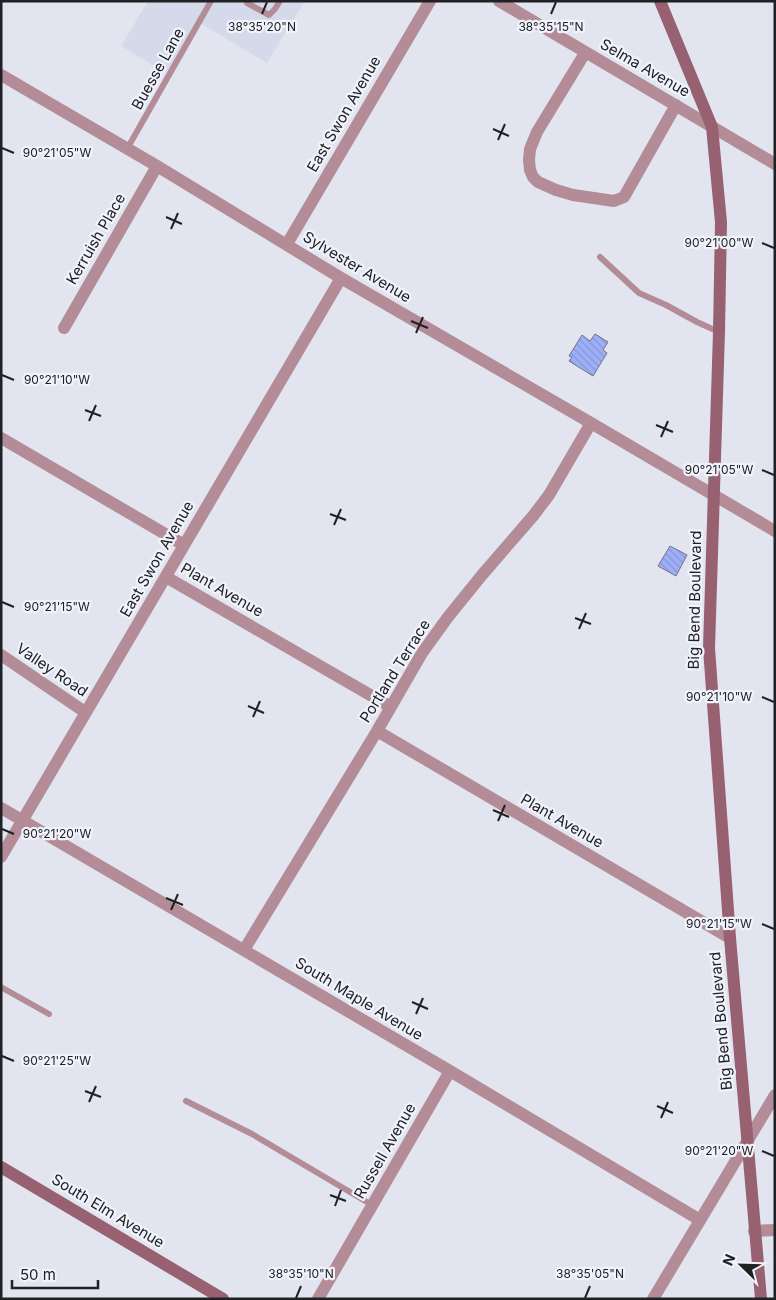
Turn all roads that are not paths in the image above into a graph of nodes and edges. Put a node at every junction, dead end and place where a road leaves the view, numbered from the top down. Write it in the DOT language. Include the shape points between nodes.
graph roads {
  1 [pos="211,1"];
  2 [pos="247,1"];
  3 [pos="280,1"];
  4 [pos="430,1"];
  5 [pos="499,1"];
  6 [pos="660,1"];
  7 [pos="585,53"];
  8 [pos="1,75"];
  9 [pos="676,105"];
  10 [pos="712,126"];
  11 [pos="127,149"];
  12 [pos="775,164"];
  13 [pos="157,166"];
  14 [pos="287,244"];
  15 [pos="600,257"];
  16 [pos="342,278"];
  17 [pos="64,328"];
  18 [pos="719,332"];
  19 [pos="591,423"];
  20 [pos="1,438"];
  21 [pos="713,495"];
  22 [pos="775,531"];
  23 [pos="184,545"];
  24 [pos="166,577"];
  25 [pos="1,655"];
  26 [pos="391,707"];
  27 [pos="85,712"];
  28 [pos="377,731"];
  29 [pos="1,808"];
  30 [pos="22,820"];
  31 [pos="1,857"];
  32 [pos="730,938"];
  33 [pos="244,950"];
  34 [pos="1,986"];
  35 [pos="49,1014"];
  36 [pos="450,1071"];
  37 [pos="775,1095"];
  38 [pos="186,1101"];
  39 [pos="747,1143"];
  40 [pos="1,1167"];
  41 [pos="372,1206"];
  42 [pos="700,1220"];
  43 [pos="775,1230"];
  44 [pos="754,1232"];
  45 [pos="223,1299"];
  46 [pos="318,1299"];
  47 [pos="653,1299"];
  48 [pos="761,1299"];
  1 -- 11 [label="lane, Buesse Lane"];
  2 -- 3 [label="lane" via="269,15"];
  4 -- 14 [label="street, East Swon Avenue"];
  5 -- 7 [label="street, Selma Avenue"];
  6 -- 10 [label="main road, Big Bend Boulevard"];
  7 -- 9 [label="street, Selma Avenue"];
  7 -- 9 [label="street" via="530,149 528,160 533,177 546,186 573,195 605,200 624,197"];
  8 -- 11 [label="street, Sylvester Avenue"];
  9 -- 10 [label="street, Selma Avenue"];
  10 -- 12 [label="street, Selma Avenue"];
  10 -- 18 [label="main road, Big Bend Boulevard" via="721,222"];
  11 -- 13 [label="street, Sylvester Avenue"];
  13 -- 14 [label="street, Sylvester Avenue"];
  13 -- 17 [label="street, Kerruish Place"];
  14 -- 16 [label="street, Sylvester Avenue"];
  15 -- 18 [label="lane" via="639,293"];
  16 -- 19 [label="street, Sylvester Avenue"];
  16 -- 23 [label="street, East Swon Avenue"];
  18 -- 21 [label="main road, Big Bend Boulevard"];
  19 -- 21 [label="street, Sylvester Avenue"];
  19 -- 26 [label="street, Portland Terrace" via="549,495 448,617 422,653"];
  20 -- 23 [label="street, Plant Avenue"];
  21 -- 22 [label="street, Sylvester Avenue"];
  21 -- 32 [label="main road, Big Bend Boulevard" via="709,648"];
  23 -- 24 [label="street, East Swon Avenue"];
  24 -- 26 [label="street, Plant Avenue"];
  24 -- 27 [label="street, East Swon Avenue"];
  25 -- 27 [label="street, Valley Road"];
  26 -- 28 [label="street, Portland Terrace"];
  27 -- 30 [label="street, East Swon Avenue"];
  28 -- 32 [label="street, Plant Avenue"];
  28 -- 33 [label="street, Portland Terrace"];
  29 -- 30 [label="street, South Maple Avenue"];
  30 -- 31 [label="street, East Swon Avenue"];
  30 -- 33 [label="street, South Maple Avenue"];
  32 -- 39 [label="main road, Big Bend Boulevard"];
  33 -- 36 [label="street, South Maple Avenue"];
  34 -- 35 [label="lane"];
  36 -- 41 [label="street, Russell Avenue"];
  36 -- 42 [label="street, South Maple Avenue"];
  37 -- 39 [label="street"];
  38 -- 41 [label="lane" via="252,1134"];
  39 -- 42 [label="street"];
  39 -- 44 [label="main road, Big Bend Boulevard"];
  40 -- 45 [label="main road, South Elm Avenue"];
  41 -- 46 [label="street, Russell Avenue"];
  42 -- 47 [label="street"];
  43 -- 44 [label="street"];
  44 -- 48 [label="main road, Big Bend Boulevard"];
}
